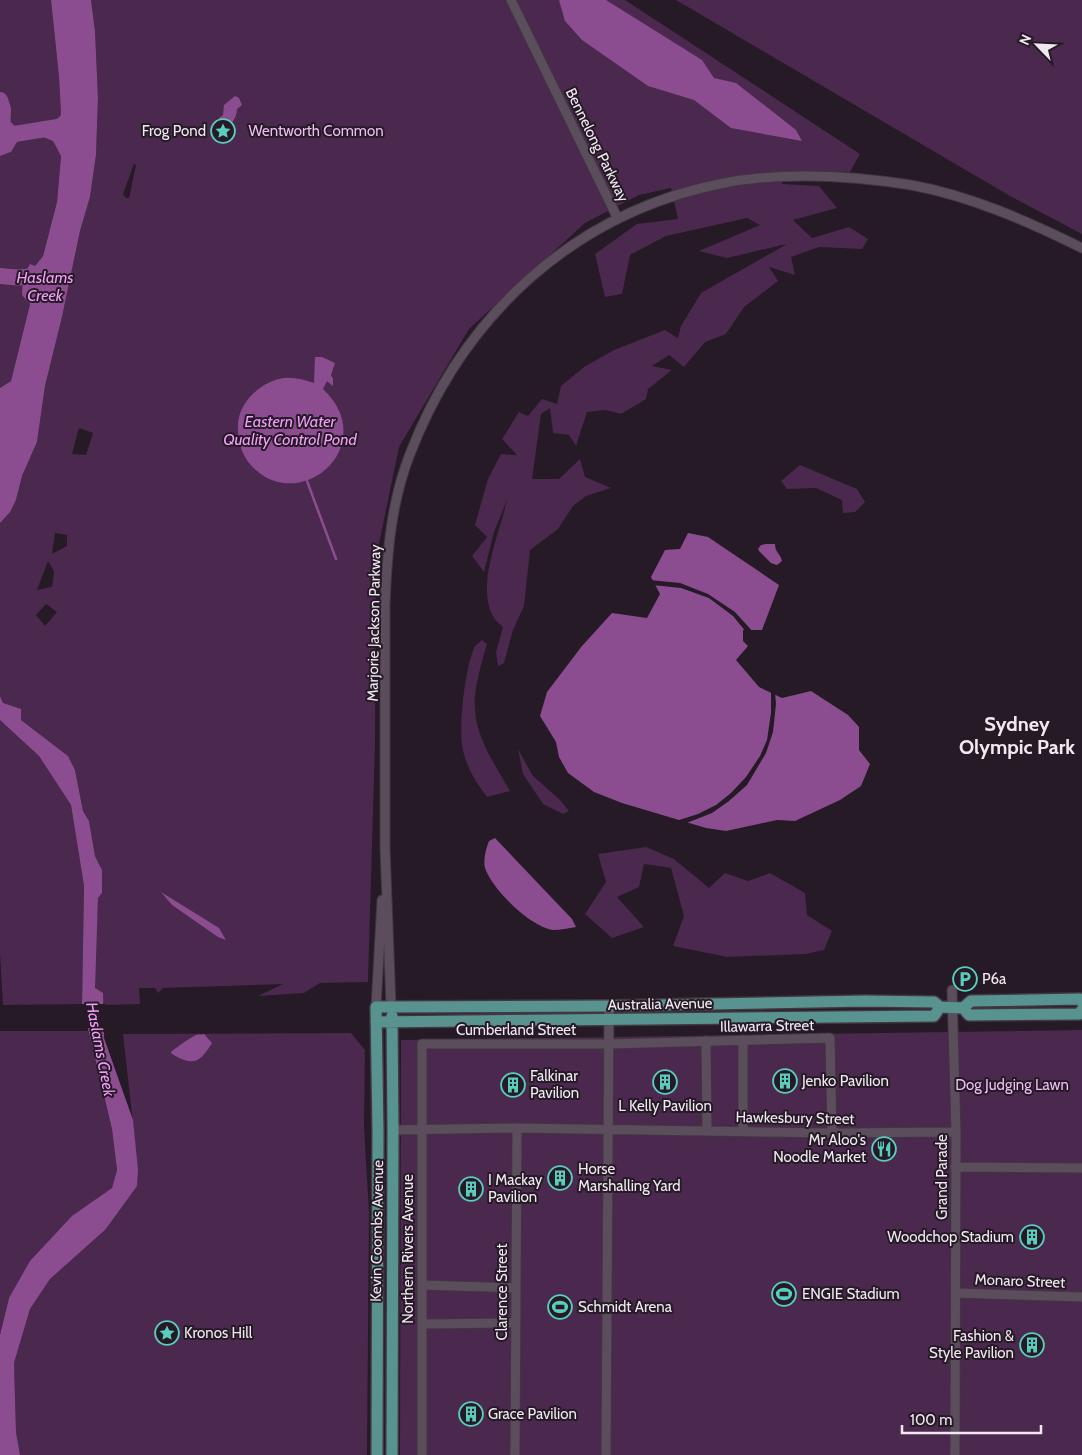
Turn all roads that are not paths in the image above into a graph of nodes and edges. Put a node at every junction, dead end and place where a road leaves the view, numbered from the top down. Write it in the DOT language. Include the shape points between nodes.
graph roads {
  1 [pos="511,0"];
  2 [pos="618,219"];
  3 [pos="1082,248"];
  4 [pos="385,847"];
  5 [pos="952,990"];
  6 [pos="1082,1002"];
  7 [pos="391,1006"];
  8 [pos="609,1006"];
  9 [pos="376,1007"];
  10 [pos="940,1007"];
  11 [pos="958,1008"];
  12 [pos="1082,1010"];
  13 [pos="609,1020"];
  14 [pos="376,1022"];
  15 [pos="392,1022"];
  16 [pos="609,1040"];
  17 [pos="743,1040"];
  18 [pos="706,1041"];
  19 [pos="422,1044"];
  20 [pos="517,1128"];
  21 [pos="422,1129"];
  22 [pos="608,1129"];
  23 [pos="393,1130"];
  24 [pos="707,1131"];
  25 [pos="743,1131"];
  26 [pos="378,1132"];
  27 [pos="956,1132"];
  28 [pos="832,1133"];
  29 [pos="955,1167"];
  30 [pos="1082,1168"];
  31 [pos="422,1285"];
  32 [pos="515,1288"];
  33 [pos="956,1293"];
  34 [pos="1082,1297"];
  35 [pos="515,1323"];
  36 [pos="422,1324"];
  37 [pos="377,1455"];
  38 [pos="392,1455"];
  39 [pos="422,1455"];
  40 [pos="515,1455"];
  41 [pos="606,1455"];
  42 [pos="955,1455"];
  1 -- 2 [label="street, Bennelong Parkway"];
  2 -- 3 [label="street, Bennelong Parkway" via="675,196 721,184 768,178 836,177 912,186 957,197 1002,212"];
  2 -- 4 [label="street, Marjorie Jackson Parkway" via="552,260 499,309 472,340 446,378 409,455 396,501 386,572"];
  4 -- 7 [label="street, Marjorie Jackson Parkway"];
  4 -- 9 [label="street, Marjorie Jackson Parkway"];
  5 -- 11 [label="street, Grand Parade"];
  6 -- 11 [label="main road, Australia Avenue" via="1080,999 970,1000"];
  7 -- 8 [label="main road, Australia Avenue"];
  7 -- 9 [label="main road, Australia Avenue"];
  7 -- 15 [label="main road, Kevin Coombs Avenue"];
  8 -- 10 [label="main road, Australia Avenue" via="934,1002"];
  8 -- 13 [label="street"];
  9 -- 14 [label="main road, Kevin Coombs Avenue"];
  10 -- 11 [label="main road, Australia Avenue"];
  10 -- 13 [label="main road, Australia Avenue" via="934,1016"];
  11 -- 12 [label="main road, Australia Avenue" via="969,1014 1078,1014"];
  11 -- 27 [label="street, Grand Parade"];
  13 -- 15 [label="main road, Australia Avenue"];
  13 -- 16 [label="street"];
  14 -- 15 [label="main road, Australia Avenue"];
  14 -- 26 [label="main road, Kevin Coombs Avenue"];
  15 -- 23 [label="main road, Kevin Coombs Avenue"];
  16 -- 18 [label="street, Illawarra Street"];
  16 -- 19 [label="street, Cumberland Street"];
  16 -- 22 [label="street"];
  17 -- 18 [label="street, Illawarra Street"];
  17 -- 25 [label="street"];
  17 -- 28 [label="street, Illawarra Street" via="830,1038"];
  18 -- 24 [label="street"];
  19 -- 21 [label="street, Northern Rivers Avenue"];
  20 -- 21 [label="street, Hawkesbury Street"];
  20 -- 22 [label="street, Hawkesbury Street"];
  20 -- 32 [label="street, Clarence Street"];
  21 -- 23 [label="street, Hawkesbury Street"];
  21 -- 31 [label="street, Northern Rivers Avenue"];
  22 -- 24 [label="street, Hawkesbury Street"];
  22 -- 41 [label="street"];
  23 -- 26 [label="main road"];
  23 -- 38 [label="main road, Kevin Coombs Avenue"];
  24 -- 25 [label="street, Hawkesbury Street"];
  25 -- 28 [label="street, Hawkesbury Street"];
  26 -- 37 [label="main road, Kevin Coombs Avenue"];
  27 -- 28 [label="street, Hawkesbury Street"];
  27 -- 29 [label="street, Grand Parade"];
  29 -- 30 [label="street"];
  29 -- 33 [label="street, Grand Parade"];
  31 -- 32 [label="street"];
  31 -- 36 [label="street, Northern Rivers Avenue"];
  32 -- 35 [label="street, Clarence Street"];
  33 -- 34 [label="street, Monaro Street"];
  33 -- 42 [label="street, Grand Parade"];
  35 -- 36 [label="street"];
  35 -- 40 [label="street, Clarence Street"];
  36 -- 39 [label="street, Northern Rivers Avenue"];
}
